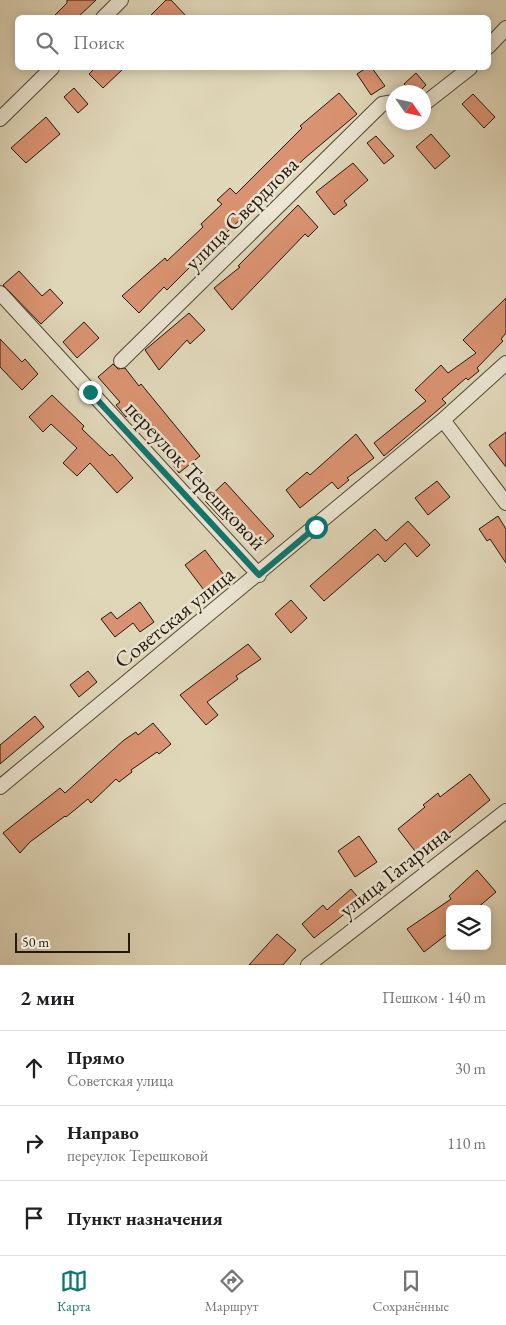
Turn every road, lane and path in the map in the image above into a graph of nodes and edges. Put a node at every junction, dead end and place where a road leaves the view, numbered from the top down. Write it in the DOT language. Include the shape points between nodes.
graph roads {
  1 [pos="121,0"];
  2 [pos="106,15"];
  3 [pos="506,28"];
  4 [pos="491,44"];
  5 [pos="50,70"];
  6 [pos="467,70"];
  7 [pos="431,99"];
  8 [pos="386,103"];
  9 [pos="0,119"];
  10 [pos="0,293"];
  11 [pos="121,361"];
  12 [pos="506,363"];
  13 [pos="444,420"];
  14 [pos="506,503"];
  15 [pos="259,575"];
  16 [pos="0,787"];
  17 [pos="506,811"];
  18 [pos="308,965"];
  1 -- 2 [label="street"];
  3 -- 4 [label="street"];
  5 -- 9 [label="street"];
  6 -- 7 [label="street"];
  8 -- 11 [label="street, улица Свердлова"];
  10 -- 15 [label="street, переулок Терешковой"];
  12 -- 13 [label="street, Советская улица"];
  13 -- 14 [label="street"];
  13 -- 15 [label="street, Советская улица"];
  15 -- 16 [label="street, Советская улица"];
  17 -- 18 [label="street, улица Гагарина"];
}
